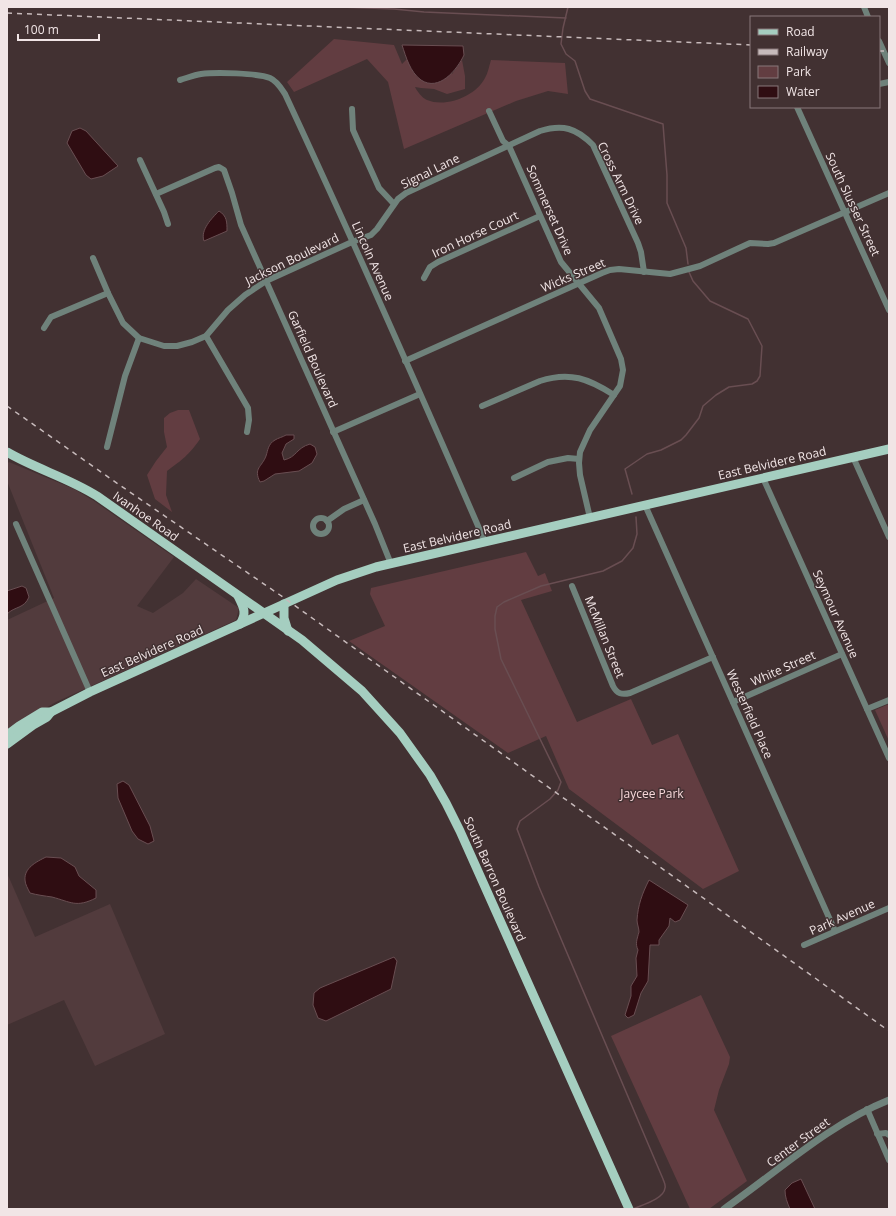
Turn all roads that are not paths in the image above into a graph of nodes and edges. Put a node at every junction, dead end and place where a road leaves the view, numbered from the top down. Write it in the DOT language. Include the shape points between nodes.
graph roads {
  1 [pos="880,43"];
  2 [pos="889,64"];
  3 [pos="180,80"];
  4 [pos="797,108"];
  5 [pos="352,109"];
  6 [pos="489,111"];
  7 [pos="509,146"];
  8 [pos="140,160"];
  9 [pos="889,193"];
  10 [pos="156,194"];
  11 [pos="394,204"];
  12 [pos="844,212"];
  13 [pos="540,216"];
  14 [pos="168,224"];
  15 [pos="352,242"];
  16 [pos="93,258"];
  17 [pos="644,272"];
  18 [pos="424,278"];
  19 [pos="266,281"];
  20 [pos="578,283"];
  21 [pos="108,292"];
  22 [pos="889,310"];
  23 [pos="44,328"];
  24 [pos="206,336"];
  25 [pos="139,338"];
  26 [pos="405,361"];
  27 [pos="420,394"];
  28 [pos="614,395"];
  29 [pos="482,406"];
  30 [pos="247,432"];
  31 [pos="333,432"];
  32 [pos="107,447"];
  33 [pos="889,448"];
  34 [pos="7,452"];
  35 [pos="853,457"];
  36 [pos="579,459"];
  37 [pos="514,478"];
  38 [pos="763,478"];
  39 [pos="364,500"];
  40 [pos="645,505"];
  41 [pos="590,518"];
  42 [pos="327,521"];
  43 [pos="16,524"];
  44 [pos="889,537"];
  45 [pos="485,542"];
  46 [pos="391,564"];
  47 [pos="572,586"];
  48 [pos="238,595"];
  49 [pos="284,604"];
  50 [pos="263,614"];
  51 [pos="240,624"];
  52 [pos="288,631"];
  53 [pos="842,654"];
  54 [pos="713,656"];
  55 [pos="90,692"];
  56 [pos="889,700"];
  57 [pos="733,702"];
  58 [pos="867,709"];
  59 [pos="51,712"];
  60 [pos="7,735"];
  61 [pos="7,744"];
  62 [pos="889,758"];
  63 [pos="889,908"];
  64 [pos="836,931"];
  65 [pos="804,945"];
  66 [pos="889,1100"];
  67 [pos="866,1109"];
  68 [pos="877,1134"];
  69 [pos="889,1135"];
  70 [pos="889,1160"];
  71 [pos="627,1206"];
  72 [pos="729,1208"];
  1 -- 2 [label="street"];
  3 -- 15 [label="street, Lincoln Avenue" via="212,73 260,75 271,78 279,85 336,202"];
  4 -- 12 [label="street, South Slusser Street"];
  5 -- 11 [label="street" via="353,130 379,188"];
  6 -- 7 [label="street, Sommerset Drive" via="503,141"];
  7 -- 11 [label="street, Signal Lane" via="414,188"];
  7 -- 13 [label="street, Sommerset Drive"];
  7 -- 17 [label="street, Cross Arm Drive" via="540,131 558,127 573,130 586,138 597,153 638,243"];
  8 -- 10 [label="street"];
  9 -- 12 [label="street, Wicks Street"];
  10 -- 14 [label="street"];
  10 -- 19 [label="street, Garfield Boulevard" via="215,168 222,168 241,225"];
  11 -- 15 [label="street, Signal Lane" via="371,235"];
  12 -- 17 [label="street, Wicks Street" via="774,243 750,244 700,266 670,274"];
  12 -- 22 [label="street, South Slusser Street"];
  13 -- 18 [label="street, Iron Horse Court" via="438,262 430,267"];
  13 -- 20 [label="street, Sommerset Drive" via="561,262"];
  15 -- 19 [label="street, Jackson Boulevard"];
  15 -- 26 [label="street, Lincoln Avenue"];
  16 -- 21 [label="street, Jackson Boulevard"];
  17 -- 20 [label="street, Wicks Street" via="610,270"];
  19 -- 24 [label="street, Jackson Boulevard" via="228,310"];
  19 -- 31 [label="street, Garfield Boulevard"];
  20 -- 26 [label="street, Wicks Street"];
  20 -- 28 [label="street, Sommerset Drive" via="598,308 621,359 622,379"];
  21 -- 23 [label="street" via="51,317"];
  21 -- 25 [label="street, Jackson Boulevard" via="123,323"];
  24 -- 25 [label="street, Jackson Boulevard" via="177,346 164,346"];
  24 -- 30 [label="street" via="248,408"];
  25 -- 32 [label="street" via="125,376"];
  26 -- 27 [label="street, Lincoln Avenue"];
  27 -- 31 [label="street"];
  27 -- 45 [label="street, Lincoln Avenue"];
  28 -- 29 [label="street" via="587,380 560,376 540,381"];
  28 -- 36 [label="street, Sommerset Drive" via="590,430"];
  31 -- 39 [label="street, Garfield Boulevard"];
  33 -- 35 [label="main road, East Belvidere Road"];
  34 -- 48 [label="main road, Ivanhoe Road" via="90,491"];
  35 -- 38 [label="main road, East Belvidere Road"];
  35 -- 44 [label="street"];
  36 -- 37 [label="street" via="568,458 548,462"];
  36 -- 41 [label="street, Sommerset Drive" via="582,488"];
  38 -- 40 [label="main road, East Belvidere Road"];
  38 -- 53 [label="street, Seymour Avenue"];
  39 -- 42 [label="street" via="344,509"];
  39 -- 46 [label="street, Garfield Boulevard"];
  40 -- 41 [label="main road, East Belvidere Road"];
  40 -- 54 [label="street, Westerfield Place"];
  41 -- 45 [label="main road, East Belvidere Road"];
  43 -- 55 [label="street"];
  45 -- 46 [label="main road, East Belvidere Road"];
  46 -- 49 [label="main road, East Belvidere Road" via="337,580"];
  47 -- 54 [label="street, McMillan Street" via="615,691 630,693"];
  48 -- 50 [label="main road, Ivanhoe Road"];
  48 -- 51 [label="main road" via="244,609"];
  49 -- 50 [label="main road, East Belvidere Road"];
  49 -- 52 [label="main road" via="284,618"];
  50 -- 51 [label="main road, East Belvidere Road"];
  50 -- 52 [label="main road, South Barron Boulevard"];
  51 -- 55 [label="main road, East Belvidere Road"];
  52 -- 71 [label="main road, South Barron Boulevard" via="362,691 400,734 430,775 460,831"];
  53 -- 57 [label="street, White Street"];
  53 -- 58 [label="street, Seymour Avenue"];
  54 -- 57 [label="street, Westerfield Place"];
  55 -- 59 [label="main road, East Belvidere Road"];
  56 -- 58 [label="street"];
  57 -- 64 [label="street, Westerfield Place"];
  58 -- 62 [label="street, Seymour Avenue"];
  59 -- 60 [label="main road, East Belvidere Road" via="42,712"];
  59 -- 61 [label="main road, East Belvidere Road"];
  63 -- 64 [label="street, Park Avenue"];
  64 -- 65 [label="street, Park Avenue"];
  66 -- 67 [label="street, Center Street"];
  67 -- 68 [label="street"];
  67 -- 72 [label="street, Center Street" via="823,1136"];
  68 -- 69 [label="street"];
  68 -- 70 [label="street"];
}
